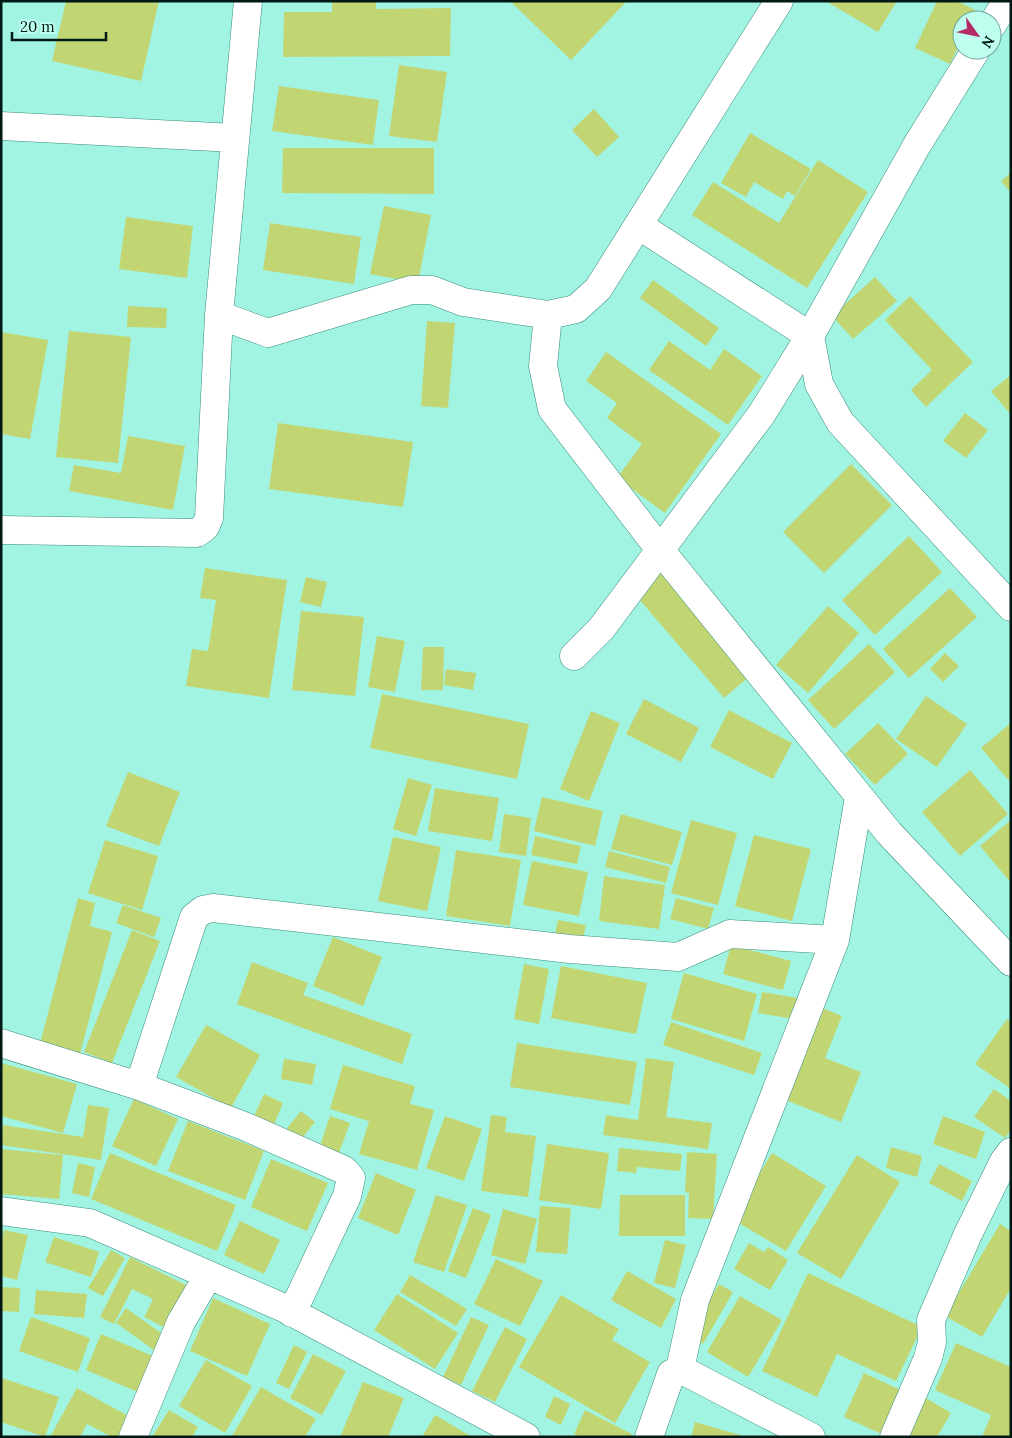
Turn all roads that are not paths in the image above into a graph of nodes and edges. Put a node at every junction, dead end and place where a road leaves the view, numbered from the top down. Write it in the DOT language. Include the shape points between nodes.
graph roads {
  1 [pos="248,1"];
  2 [pos="779,1"];
  3 [pos="970,60"];
  4 [pos="1,126"];
  5 [pos="235,138"];
  6 [pos="638,225"];
  7 [pos="219,315"];
  8 [pos="548,315"];
  9 [pos="810,336"];
  10 [pos="1,530"];
  11 [pos="661,551"];
  12 [pos="1011,607"];
  13 [pos="574,656"];
  14 [pos="859,797"];
  15 [pos="835,940"];
  16 [pos="1011,962"];
  17 [pos="1,1043"];
  18 [pos="139,1086"];
  19 [pos="1011,1152"];
  20 [pos="1,1211"];
  21 [pos="208,1276"];
  22 [pos="292,1313"];
  23 [pos="680,1369"];
  24 [pos="133,1437"];
  25 [pos="526,1437"];
  26 [pos="649,1437"];
  27 [pos="812,1437"];
  28 [pos="894,1437"];
  1 -- 5 [label="street"];
  2 -- 6 [label="street"];
  3 -- 9 [label="street" via="917,145"];
  4 -- 5 [label="street"];
  5 -- 7 [label="street"];
  6 -- 8 [label="street" via="598,289 576,309"];
  6 -- 9 [label="street"];
  7 -- 8 [label="street" via="268,334 411,290 432,290 463,302"];
  7 -- 10 [label="street" via="209,518 205,527 197,533"];
  8 -- 11 [label="street" via="543,366 552,409"];
  9 -- 11 [label="street" via="761,415"];
  9 -- 12 [label="street" via="819,384 840,422"];
  11 -- 13 [label="street" via="601,629"];
  11 -- 14 [label="street"];
  14 -- 15 [label="street"];
  14 -- 16 [label="street"];
  15 -- 18 [label="street" via="730,934 678,957 213,908 203,910 194,917"];
  15 -- 23 [label="street" via="695,1300"];
  17 -- 18 [label="street"];
  18 -- 22 [label="street" via="244,1126 344,1170 351,1178 347,1196"];
  19 -- 28 [label="street" via="968,1234 931,1320 932,1342 928,1358"];
  20 -- 21 [label="street" via="90,1223"];
  21 -- 22 [label="street"];
  21 -- 24 [label="street" via="181,1322"];
  22 -- 25 [label="street"];
  23 -- 26 [label="street" via="670,1374"];
  23 -- 27 [label="street"];
}
